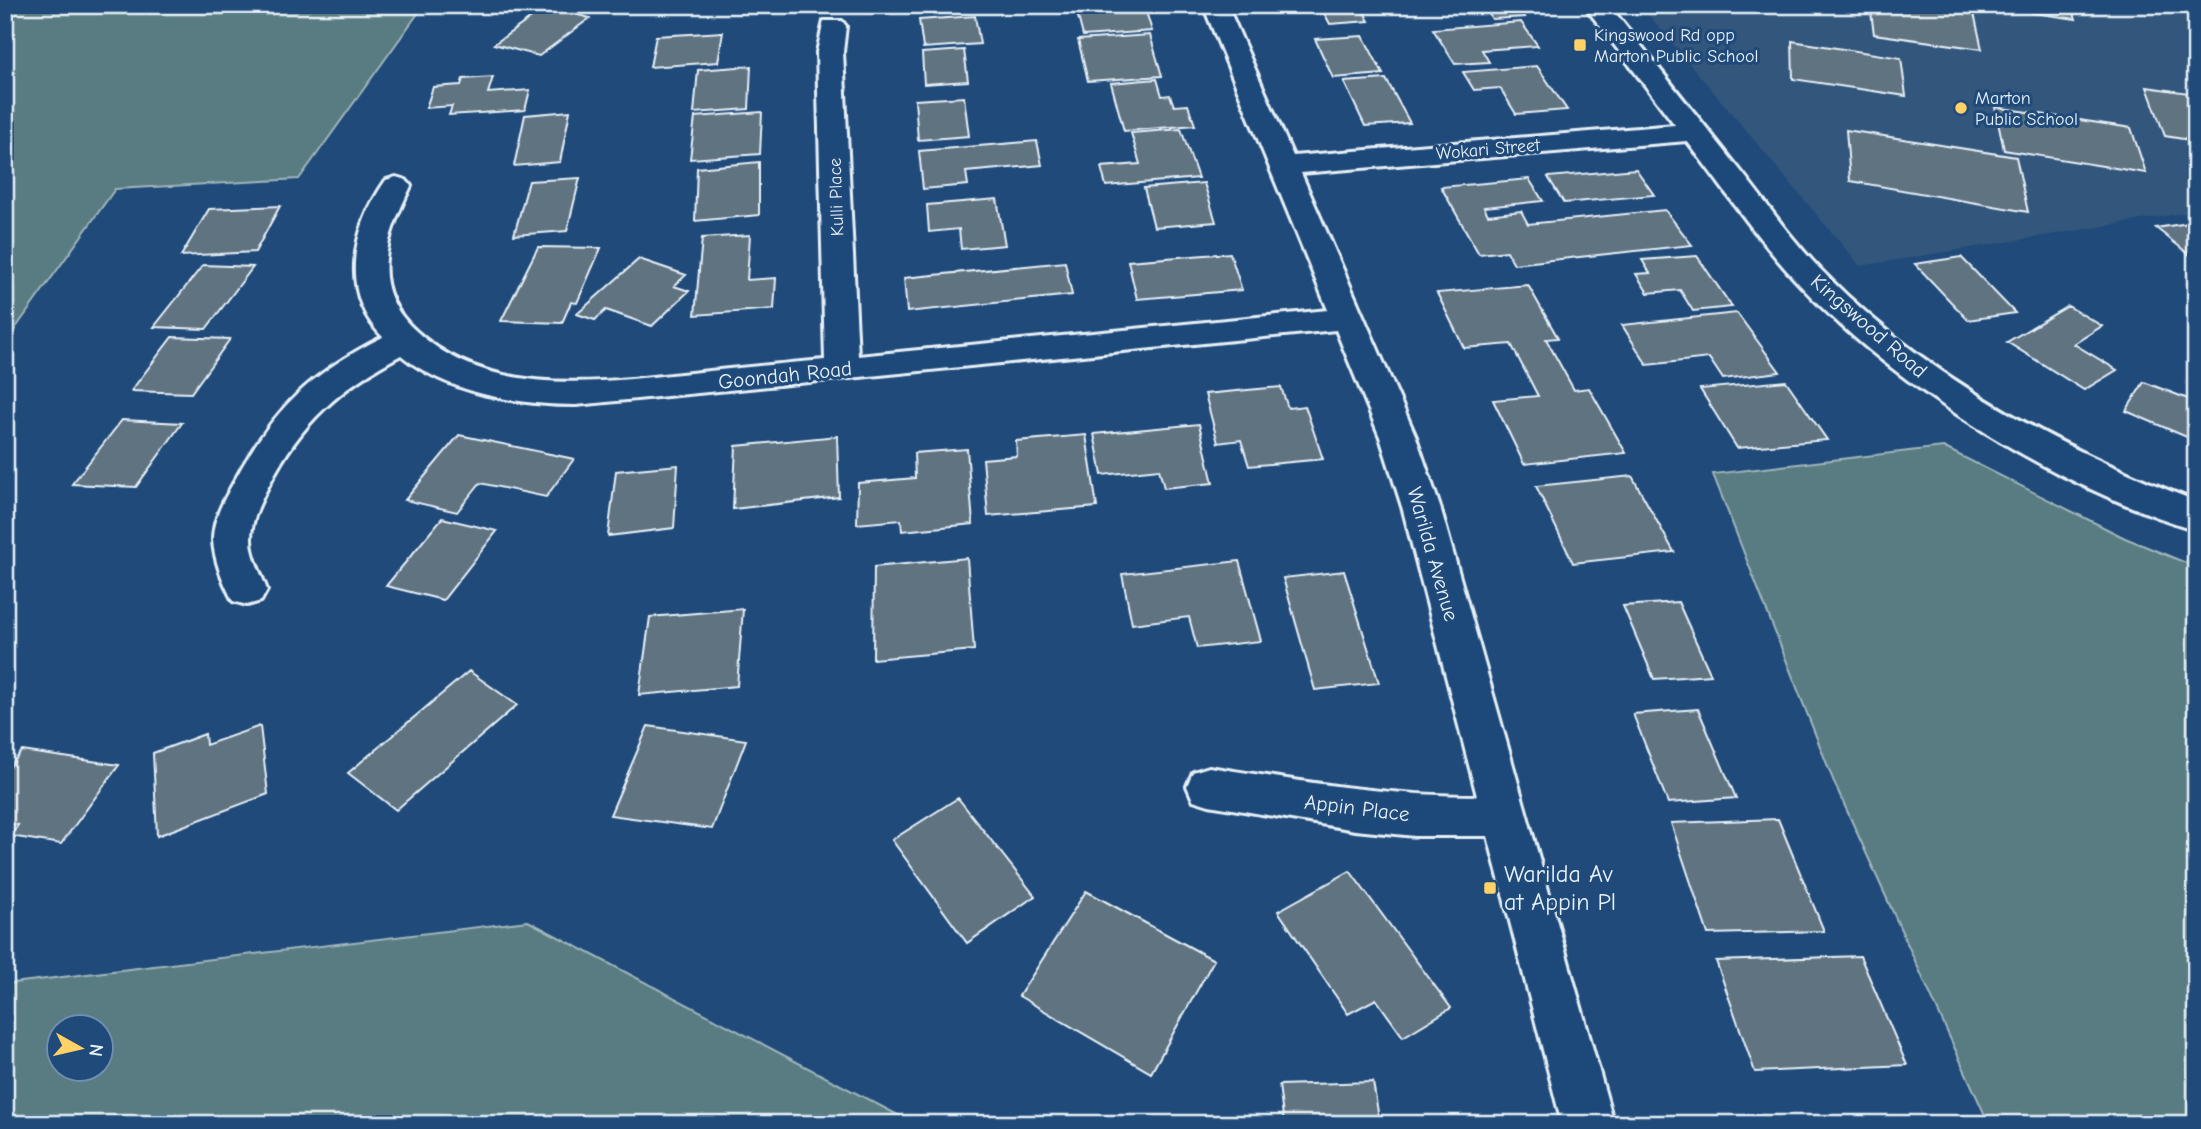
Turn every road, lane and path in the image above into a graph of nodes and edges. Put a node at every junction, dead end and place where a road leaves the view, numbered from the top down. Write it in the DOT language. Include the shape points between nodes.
graph roads {
  1 [pos="1215,5"];
  2 [pos="1596,5"];
  3 [pos="833,26"];
  4 [pos="1695,132"];
  5 [pos="1282,166"];
  6 [pos="396,186"];
  7 [pos="1349,318"];
  8 [pos="402,341"];
  9 [pos="842,369"];
  10 [pos="2196,516"];
  11 [pos="247,590"];
  12 [pos="1209,786"];
  13 [pos="1505,816"];
  14 [pos="1588,1124"];
  1 -- 5 [label="street, Warilda Avenue"];
  2 -- 4 [label="street, Kingswood Road"];
  3 -- 9 [label="street, Kulli Place" via="830,52"];
  4 -- 5 [label="street, Wokari Street"];
  4 -- 10 [label="street, Kingswood Road" via="1825,293 1892,351 2007,430 2082,469"];
  5 -- 7 [label="street, Warilda Avenue"];
  6 -- 8 [label="street, Goondah Road" via="377,215 368,244 367,274 378,309"];
  7 -- 9 [label="street, Goondah Road"];
  7 -- 13 [label="street, Warilda Avenue" via="1422,510"];
  8 -- 9 [label="street, Goondah Road" via="480,381 528,391 594,393"];
  8 -- 11 [label="street" via="350,367 318,390 288,421 263,458 232,538"];
  12 -- 13 [label="street, Appin Place" via="1379,813"];
  13 -- 14 [label="street, Warilda Avenue"];
}
